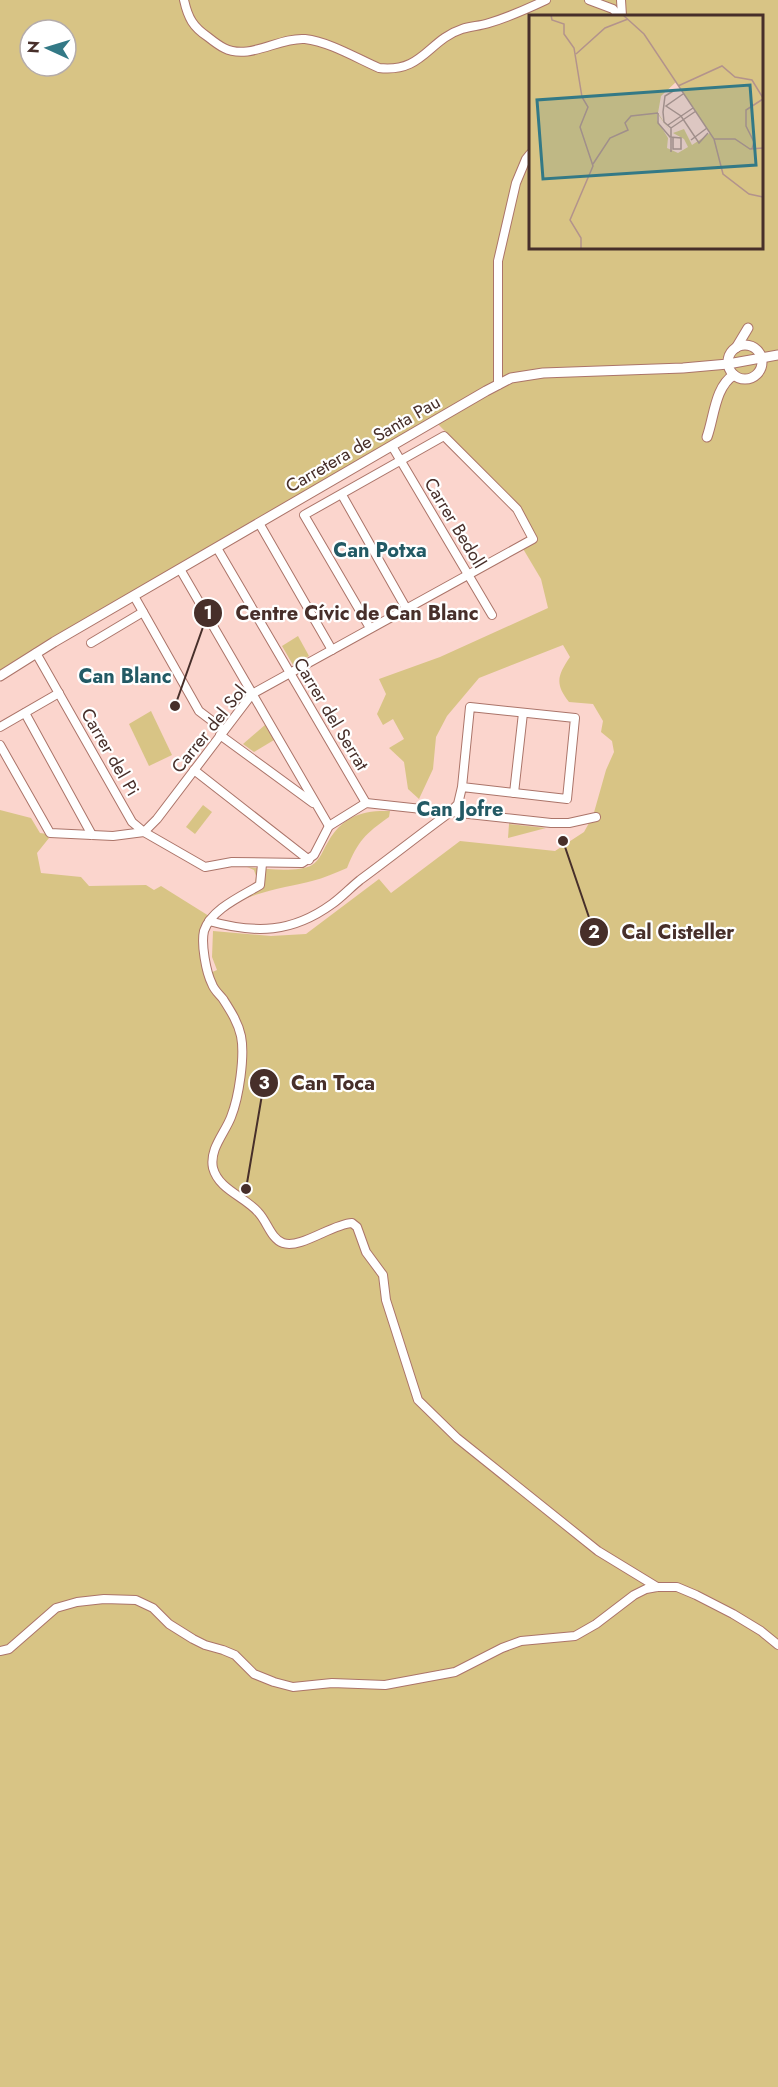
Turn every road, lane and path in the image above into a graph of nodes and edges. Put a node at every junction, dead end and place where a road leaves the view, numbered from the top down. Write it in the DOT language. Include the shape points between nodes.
graph roads {
  1 [pos="184,0"];
  2 [pos="546,0"];
  3 [pos="589,0"];
  4 [pos="621,0"];
  5 [pos="619,15"];
  6 [pos="620,15"];
  7 [pos="529,156"];
  8 [pos="754,348"];
  9 [pos="733,350"];
  10 [pos="770,358"];
  11 [pos="728,364"];
  12 [pos="706,366"];
  13 [pos="734,375"];
  14 [pos="498,385"];
  15 [pos="707,437"];
  16 [pos="392,446"];
  17 [pos="402,462"];
  18 [pos="342,495"];
  19 [pos="259,523"];
  20 [pos="217,548"];
  21 [pos="180,569"];
  22 [pos="468,573"];
  23 [pos="134,596"];
  24 [pos="406,608"];
  25 [pos="143,612"];
  26 [pos="492,615"];
  27 [pos="370,628"];
  28 [pos="91,643"];
  29 [pos="332,650"];
  30 [pos="36,653"];
  31 [pos="289,674"];
  32 [pos="0,676"];
  33 [pos="59,693"];
  34 [pos="252,694"];
  35 [pos="25,713"];
  36 [pos="523,713"];
  37 [pos="0,727"];
  38 [pos="222,733"];
  39 [pos="0,745"];
  40 [pos="194,770"];
  41 [pos="462,787"];
  42 [pos="514,793"];
  43 [pos="366,802"];
  44 [pos="315,804"];
  45 [pos="449,813"];
  46 [pos="596,817"];
  47 [pos="329,826"];
  48 [pos="144,832"];
  49 [pos="92,835"];
  50 [pos="309,860"];
  51 [pos="262,864"];
  52 [pos="209,921"];
  53 [pos="657,1587"];
  54 [pos="778,1645"];
  55 [pos="0,1651"];
  1 -- 2 [label="street" via="193,25 224,48 247,51 302,39 390,69 420,59 461,29 511,16"];
  3 -- 5 [label="street"];
  4 -- 6 [label="street"];
  7 -- 14 [label="street" via="516,183 498,261"];
  8 -- 9 [label="main road" via="744,345"];
  8 -- 9 [label="main road" via="748,328"];
  8 -- 10 [label="main road"];
  8 -- 10 [label="main road"];
  9 -- 11 [label="main road"];
  9 -- 12 [label="main road"];
  10 -- 11 [label="main road, Carretera de Santa Pau"];
  10 -- 13 [label="main road" via="750,378"];
  11 -- 12 [label="main road, Carretera de Santa Pau"];
  11 -- 13 [label="main road"];
  12 -- 13 [label="main road"];
  12 -- 14 [label="main road, Carretera de Santa Pau" via="543,373 511,378"];
  13 -- 15 [label="main road" via="721,390"];
  14 -- 16 [label="main road, Carretera de Santa Pau"];
  16 -- 17 [label="street, Carrer Bedoll"];
  16 -- 19 [label="main road, Carretera de Santa Pau"];
  17 -- 18 [label="street"];
  17 -- 22 [label="street, Carrer Bedoll"];
  17 -- 22 [label="street, Carrer del Sol" via="444,436 517,509 532,538"];
  18 -- 24 [label="street"];
  18 -- 27 [label="street" via="304,515"];
  19 -- 20 [label="main road, Carretera de Santa Pau"];
  19 -- 29 [label="street"];
  20 -- 21 [label="main road, Carretera de Santa Pau"];
  20 -- 31 [label="street, Carrer del Serrat"];
  21 -- 23 [label="main road, Carretera de Santa Pau"];
  21 -- 34 [label="street"];
  22 -- 24 [label="street, Carrer del Sol"];
  22 -- 26 [label="street, Carrer Bedoll"];
  23 -- 25 [label="street"];
  23 -- 30 [label="main road, Carretera de Santa Pau"];
  24 -- 27 [label="street, Carrer del Sol"];
  25 -- 28 [label="street"];
  25 -- 38 [label="street" via="199,711"];
  27 -- 29 [label="street, Carrer del Sol"];
  29 -- 31 [label="street, Carrer del Sol"];
  30 -- 32 [label="main road, Carretera de Santa Pau"];
  30 -- 33 [label="street, Carrer del Pi"];
  31 -- 34 [label="street, Carrer del Sol"];
  31 -- 43 [label="street, Carrer del Serrat"];
  33 -- 35 [label="street"];
  33 -- 48 [label="street, Carrer del Pi" via="132,822"];
  34 -- 38 [label="street, Carrer del Sol"];
  34 -- 44 [label="street"];
  35 -- 37 [label="street"];
  35 -- 49 [label="street"];
  36 -- 41 [label="street" via="470,707"];
  36 -- 42 [label="street"];
  36 -- 42 [label="street" via="575,718 567,799"];
  38 -- 40 [label="street, Carrer del Sol"];
  38 -- 44 [label="street"];
  39 -- 49 [label="street" via="50,833"];
  40 -- 48 [label="street, Carrer del Sol"];
  40 -- 50 [label="street"];
  41 -- 42 [label="street"];
  41 -- 45 [label="street" via="458,804"];
  43 -- 45 [label="street"];
  43 -- 47 [label="street"];
  44 -- 47 [label="street"];
  45 -- 46 [label="street" via="551,823"];
  45 -- 52 [label="street" via="307,921 273,930 237,929"];
  47 -- 50 [label="street"];
  48 -- 49 [label="street"];
  48 -- 51 [label="street, Carrer del Pi" via="205,867 232,862"];
  50 -- 51 [label="street, Carrer del Pi"];
  51 -- 52 [label="street" via="260,885 222,908"];
  52 -- 53 [label="street" via="204,930 204,956 212,984 241,1035 242,1055 232,1115 214,1149 213,1167 219,1180 257,1210 277,1240 286,1244 352,1222 366,1252 383,1275 386,1300 418,1400 457,1437 598,1551"];
  53 -- 54 [label="street" via="677,1587 696,1595 743,1619"];
  53 -- 55 [label="street" via="634,1595 575,1636 521,1641 455,1672 385,1685 332,1683 293,1687 274,1682 254,1674 235,1655 193,1639 153,1608 135,1600 104,1599 65,1605 48,1614 9,1649"];
}
